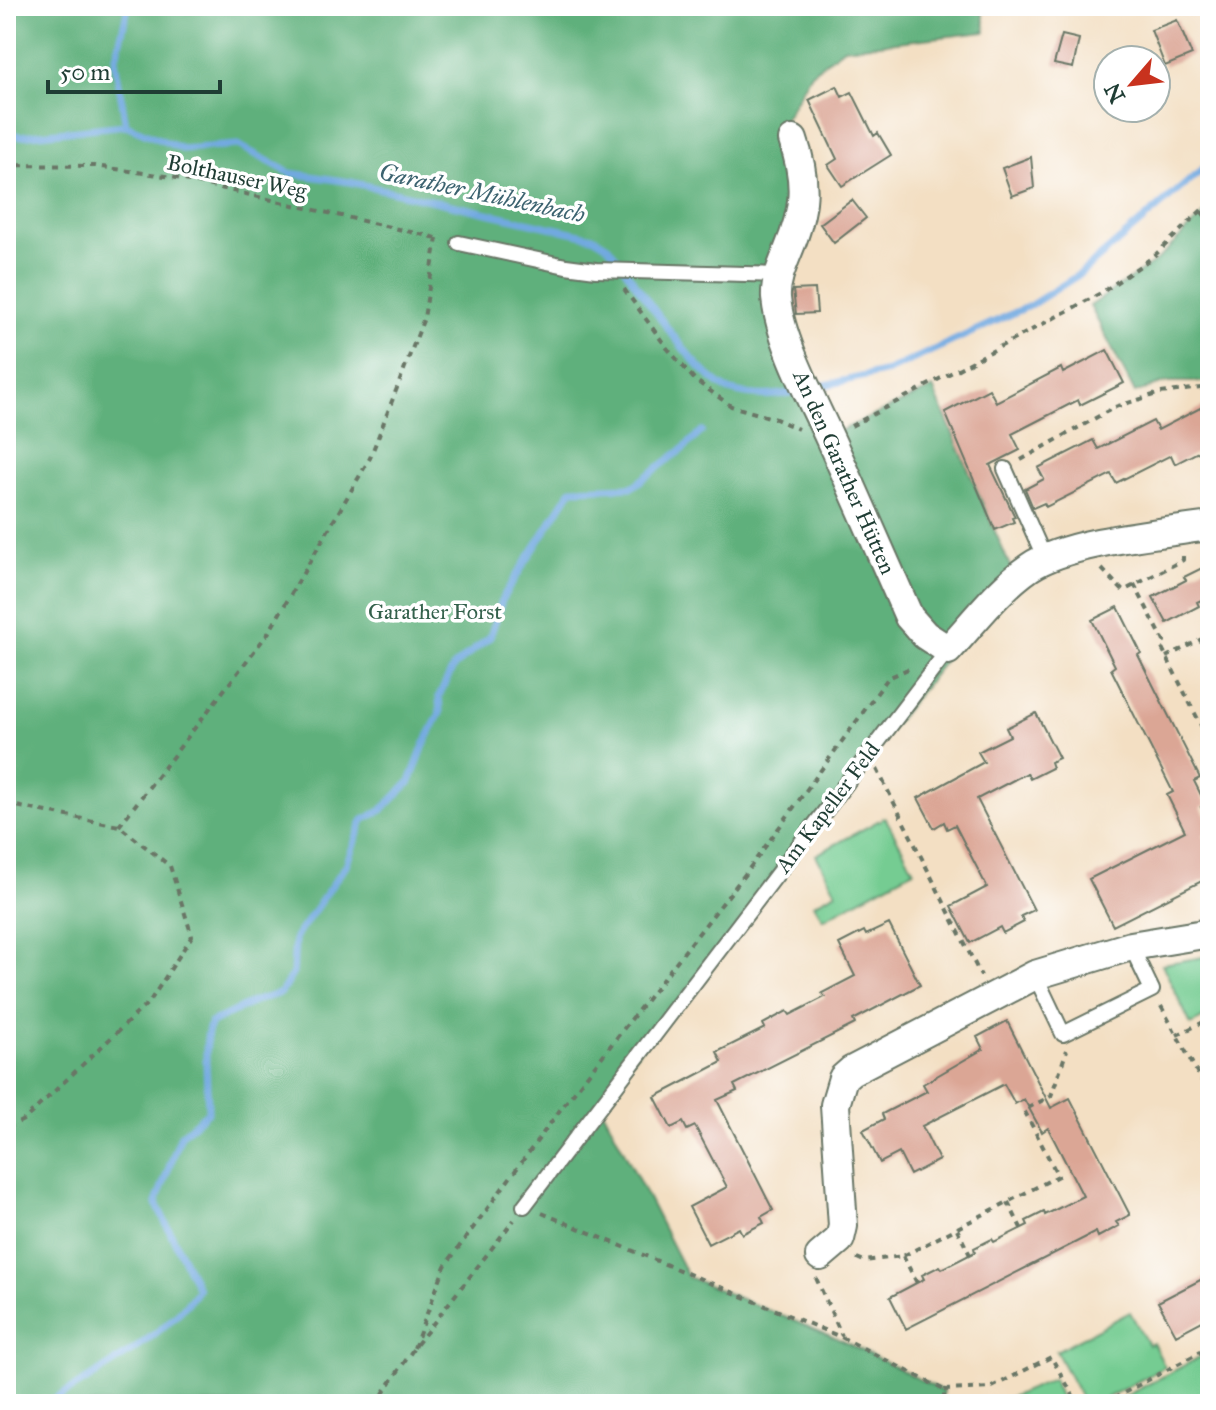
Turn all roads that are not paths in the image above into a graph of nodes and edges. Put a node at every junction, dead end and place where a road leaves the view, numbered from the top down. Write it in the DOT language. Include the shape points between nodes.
graph roads {
  1 [pos="793,140"];
  2 [pos="459,243"];
  3 [pos="779,275"];
  4 [pos="1005,469"];
  5 [pos="1210,526"];
  6 [pos="1045,559"];
  7 [pos="948,650"];
  8 [pos="1210,933"];
  9 [pos="1131,946"];
  10 [pos="1035,975"];
  11 [pos="524,1206"];
  12 [pos="826,1252"];
  1 -- 3 [label="street, An den Garather Hütten" via="804,190"];
  2 -- 3 [label="lane" via="596,270"];
  3 -- 7 [label="street, An den Garather Hütten" via="781,323 801,376 909,617"];
  4 -- 6 [label="lane"];
  5 -- 6 [label="street, Am Kapeller Feld" via="1080,547"];
  6 -- 7 [label="street, Am Kapeller Feld" via="1021,574"];
  7 -- 11 [label="lane, Am Kapeller Feld"];
  8 -- 9 [label="street"];
  9 -- 10 [label="street"];
  9 -- 10 [label="lane" via="1152,990 1063,1034"];
  10 -- 12 [label="street" via="843,1078 835,1105 843,1226 840,1239"];
}
